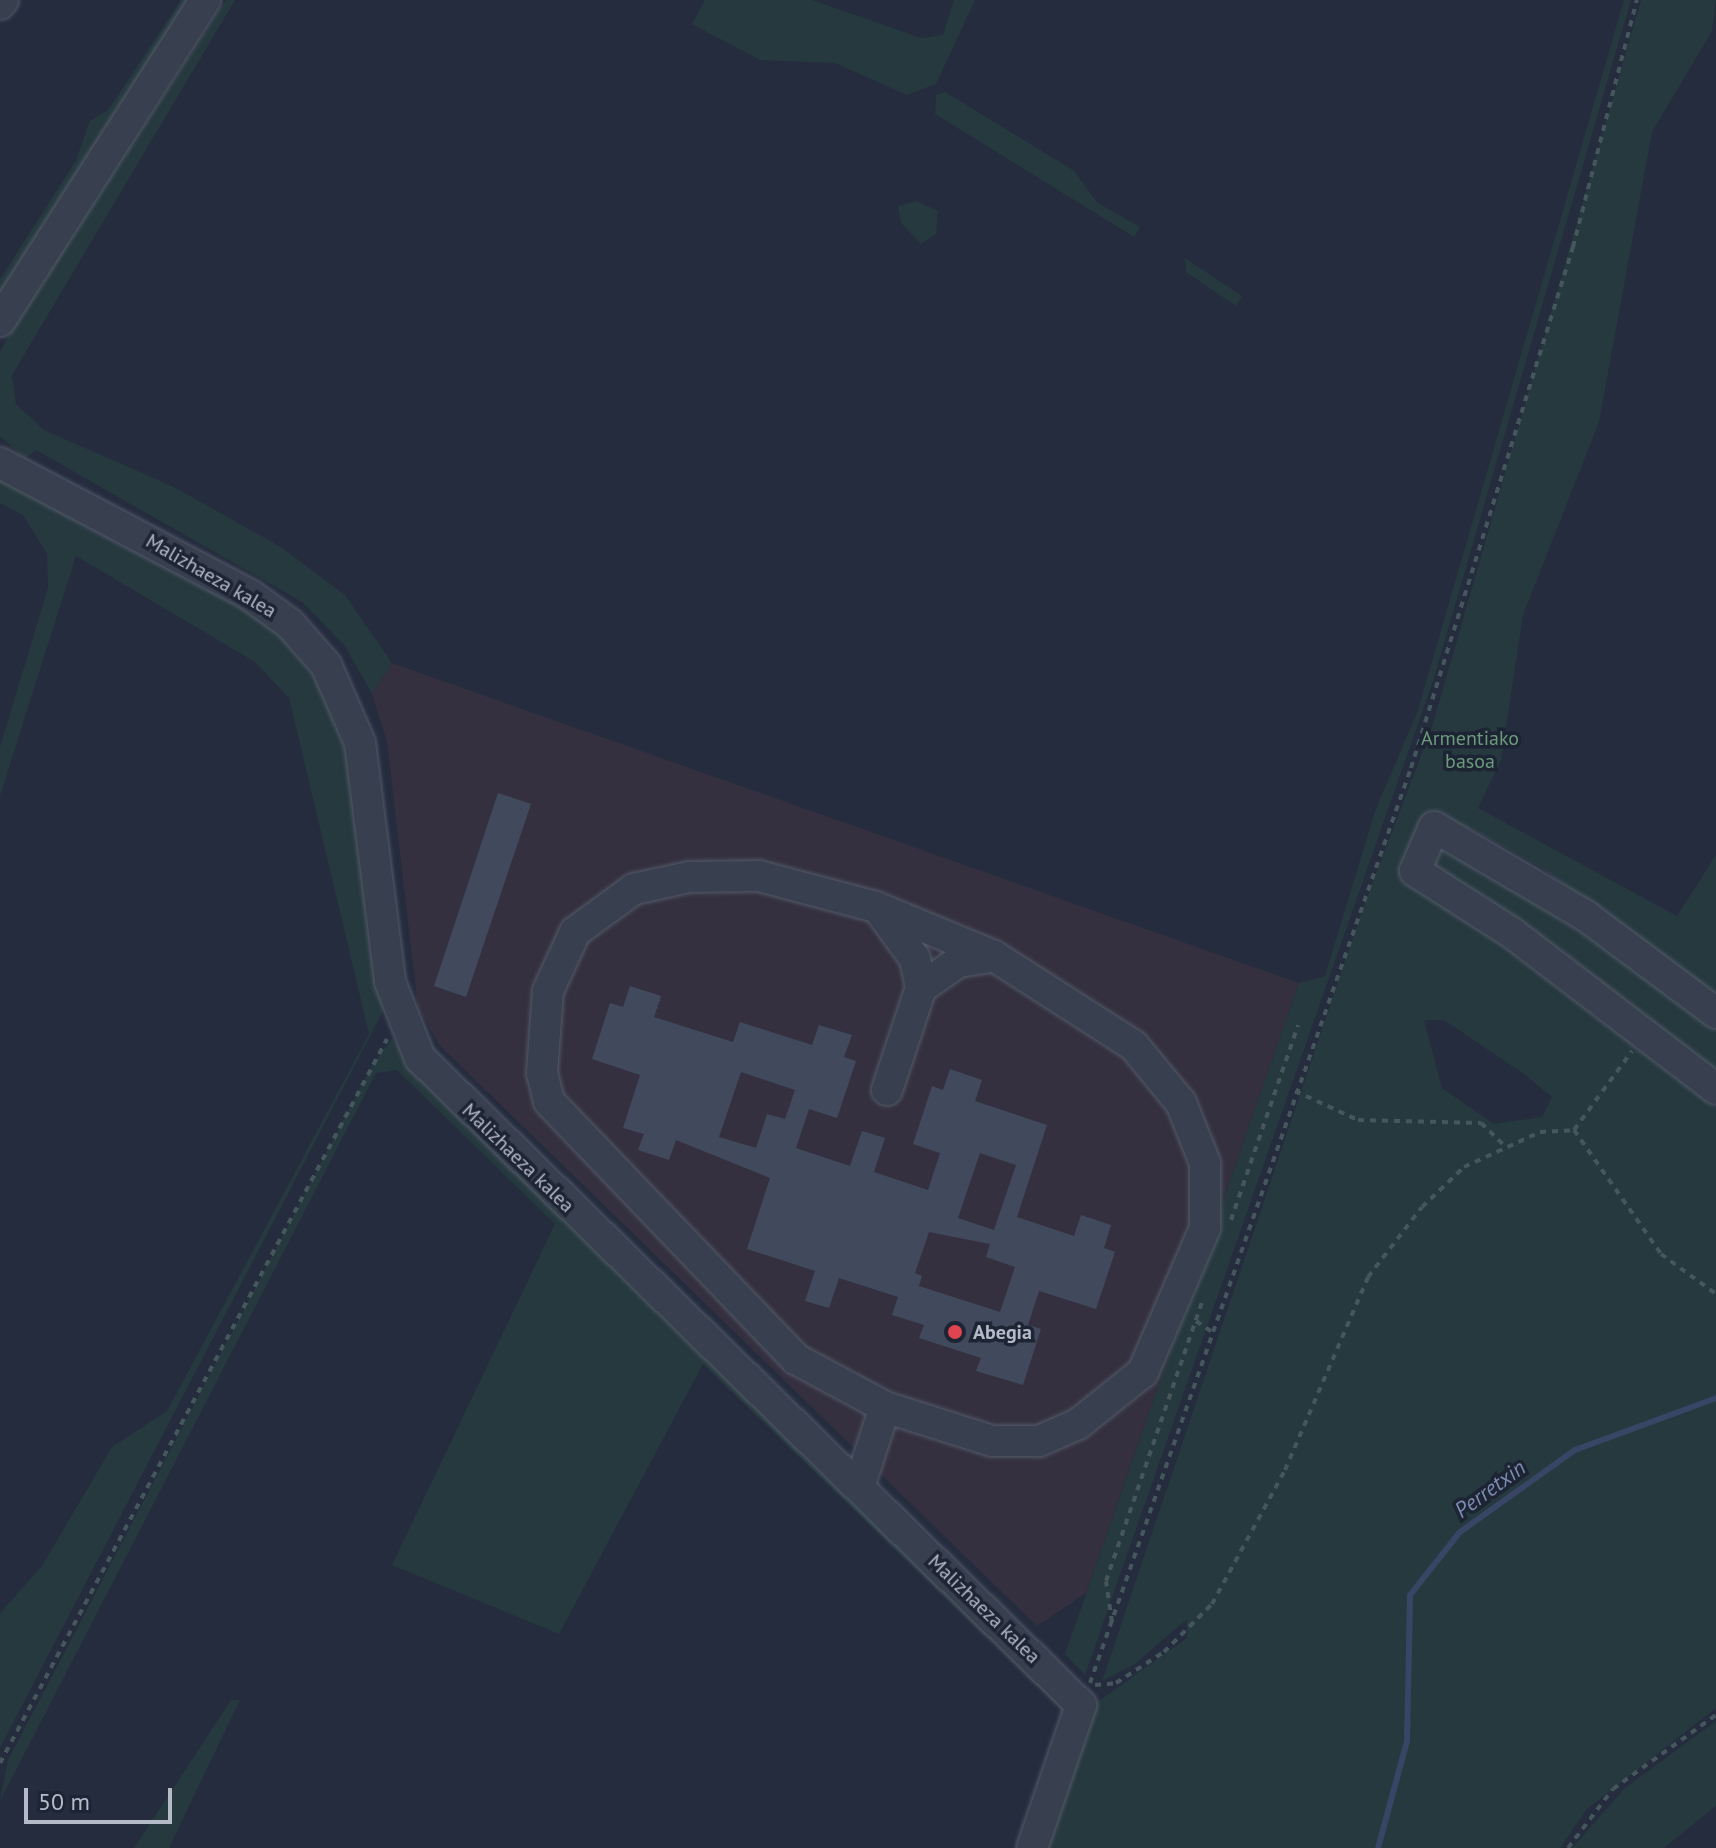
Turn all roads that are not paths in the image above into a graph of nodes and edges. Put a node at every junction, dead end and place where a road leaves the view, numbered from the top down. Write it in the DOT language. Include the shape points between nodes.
graph roads {
  1 [pos="205,0"];
  2 [pos="0,321"];
  3 [pos="0,463"];
  4 [pos="876,907"];
  5 [pos="994,956"];
  6 [pos="921,988"];
  7 [pos="1716,1013"];
  8 [pos="1716,1089"];
  9 [pos="887,1090"];
  10 [pos="796,1359"];
  11 [pos="885,1407"];
  12 [pos="782,1412"];
  13 [pos="859,1487"];
  14 [pos="1032,1848"];
  1 -- 2 [label="street"];
  3 -- 12 [label="street, Malizhaeza kalea" via="250,595 290,624 326,665 360,743 399,1017 436,1078"];
  4 -- 5 [label="street"];
  4 -- 6 [label="street" via="903,937"];
  4 -- 10 [label="street" via="759,876 689,877 634,889 575,932 548,991 542,1073 549,1101"];
  5 -- 6 [label="street" via="946,967"];
  5 -- 11 [label="street" via="1083,1006 1159,1073 1181,1103 1205,1163 1205,1228 1143,1372 1078,1424 1011,1444"];
  6 -- 9 [label="street"];
  7 -- 8 [label="street" via="1586,916 1434,827 1415,871 1512,933"];
  10 -- 11 [label="street"];
  10 -- 12 [label="street"];
  11 -- 13 [label="street"];
  12 -- 13 [label="street, Malizhaeza kalea"];
  13 -- 14 [label="street, Malizhaeza kalea" via="1081,1705"];
}
